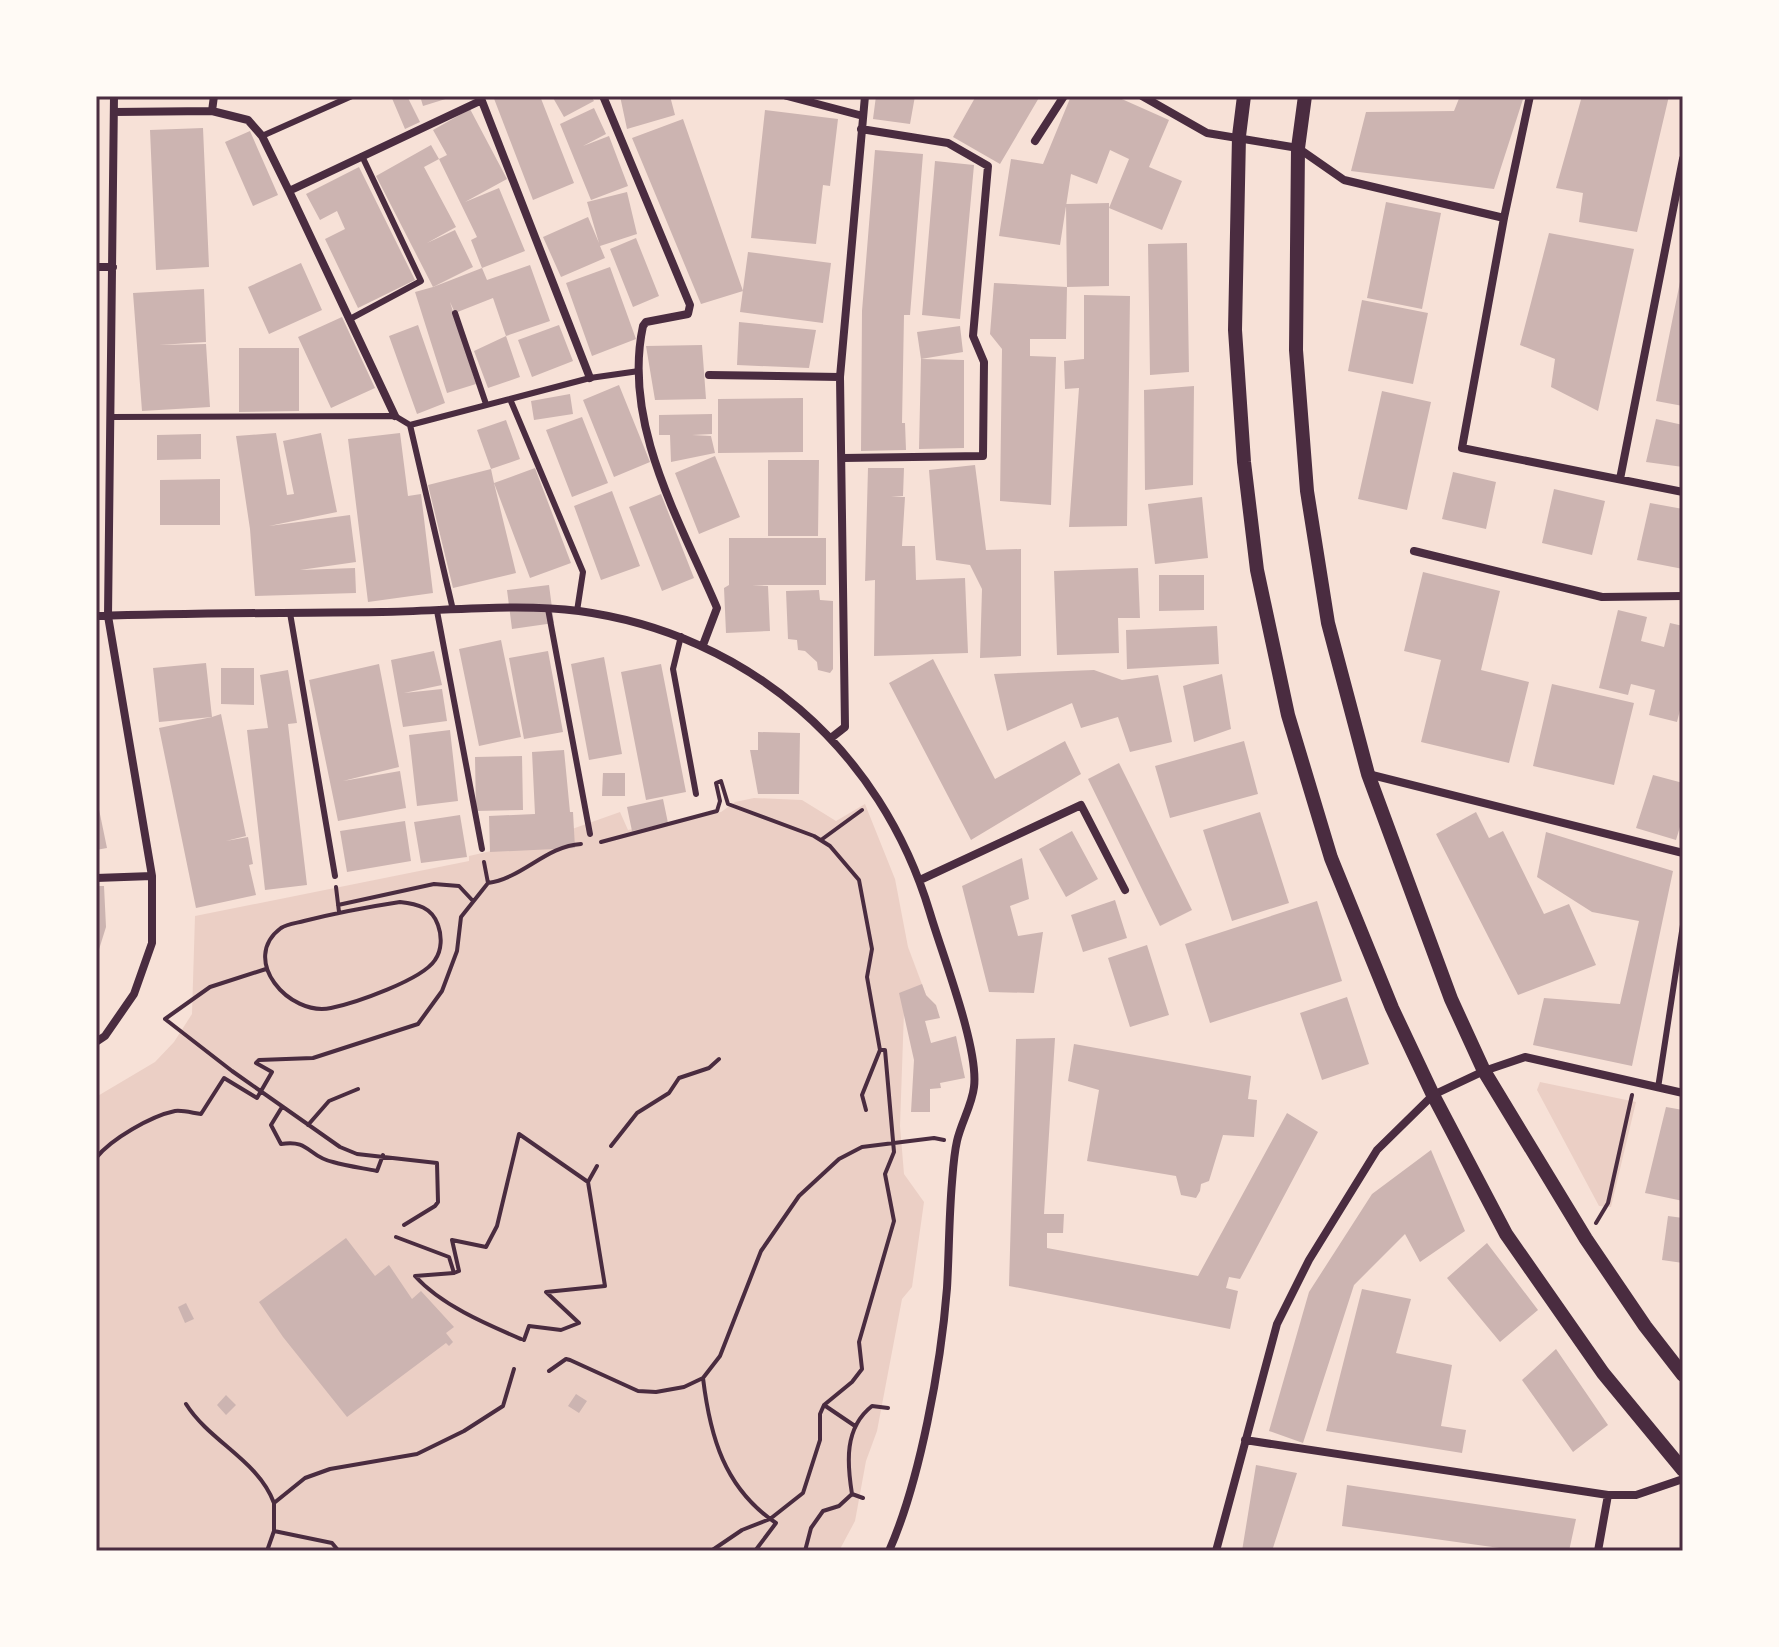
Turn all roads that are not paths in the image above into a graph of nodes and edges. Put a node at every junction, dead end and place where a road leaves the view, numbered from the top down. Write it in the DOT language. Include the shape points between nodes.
graph roads {
  1 [pos="114,96"];
  2 [pos="214,96"];
  3 [pos="352,96"];
  4 [pos="603,96"];
  5 [pos="787,96"];
  6 [pos="865,96"];
  7 [pos="1064,96"];
  8 [pos="1142,96"];
  9 [pos="1244,96"];
  10 [pos="1305,96"];
  11 [pos="1530,96"];
  12 [pos="480,98"];
  13 [pos="212,111"];
  14 [pos="114,112"];
  15 [pos="863,116"];
  16 [pos="861,129"];
  17 [pos="262,136"];
  18 [pos="1239,136"];
  19 [pos="1035,141"];
  20 [pos="1298,148"];
  21 [pos="362,156"];
  22 [pos="1683,159"];
  23 [pos="289,191"];
  24 [pos="1504,218"];
  25 [pos="96,267"];
  26 [pos="113,267"];
  27 [pos="455,313"];
  28 [pos="350,319"];
  29 [pos="639,371"];
  30 [pos="709,375"];
  31 [pos="840,377"];
  32 [pos="590,378"];
  33 [pos="510,399"];
  34 [pos="486,404"];
  35 [pos="395,416"];
  36 [pos="110,417"];
  37 [pos="410,425"];
  38 [pos="843,458"];
  39 [pos="1620,479"];
  40 [pos="1683,492"];
  41 [pos="1414,551"];
  42 [pos="1683,596"];
  43 [pos="548,609"];
  44 [pos="453,610"];
  45 [pos="437,611"];
  46 [pos="577,611"];
  47 [pos="290,613"];
  48 [pos="96,616"];
  49 [pos="108,616"];
  50 [pos="681,636"];
  51 [pos="703,645"];
  52 [pos="831,738"];
  53 [pos="1368,774"];
  54 [pos="696,794"];
  55 [pos="590,834"];
  56 [pos="482,853"];
  57 [pos="1683,853"];
  58 [pos="152,876"];
  59 [pos="96,878"];
  60 [pos="335,879"];
  61 [pos="920,880"];
  62 [pos="1125,890"];
  63 [pos="1683,925"];
  64 [pos="96,1042"];
  65 [pos="1484,1071"];
  66 [pos="1658,1088"];
  67 [pos="1683,1093"];
  68 [pos="1433,1095"];
  69 [pos="1683,1375"];
  70 [pos="1245,1440"];
  71 [pos="1683,1470"];
  72 [pos="1683,1479"];
  73 [pos="1608,1495"];
  74 [pos="889,1551"];
  75 [pos="1216,1551"];
  76 [pos="1598,1551"];
  1 -- 14 [label="street"];
  2 -- 13 [label="street"];
  3 -- 17 [label="lane"];
  4 -- 29 [label="street" via="690,305 688,314 646,322"];
  5 -- 15 [label="street"];
  6 -- 15 [label="street"];
  7 -- 19 [label="street"];
  8 -- 18 [label="street" via="1207,133"];
  9 -- 18 [label="street"];
  10 -- 20 [label="street"];
  11 -- 24 [label="street"];
  12 -- 21 [label="street"];
  12 -- 32 [label="street"];
  13 -- 14 [label="street"];
  13 -- 17 [label="street" via="248,120"];
  14 -- 26 [label="street"];
  15 -- 16 [label="street"];
  16 -- 31 [label="street"];
  16 -- 38 [label="street" via="948,143 988,166 973,336 984,362 983,456"];
  17 -- 23 [label="street"];
  18 -- 20 [label="street"];
  18 -- 68 [label="street" via="1235,330 1257,570 1288,715 1331,858"];
  20 -- 24 [label="street" via="1344,180"];
  20 -- 53 [label="street" via="1296,350 1307,491 1328,623"];
  21 -- 23 [label="street"];
  21 -- 28 [label="lane" via="421,281"];
  22 -- 39 [label="street"];
  23 -- 28 [label="street"];
  24 -- 39 [label="street" via="1462,448"];
  25 -- 26 [label="street"];
  26 -- 36 [label="street"];
  27 -- 34 [label="lane"];
  28 -- 35 [label="street"];
  29 -- 32 [label="lane"];
  29 -- 51 [label="street" via="648,446 717,608"];
  30 -- 31 [label="street"];
  31 -- 38 [label="street"];
  32 -- 33 [label="lane"];
  33 -- 34 [label="lane"];
  33 -- 46 [label="lane" via="583,572"];
  34 -- 37 [label="lane"];
  35 -- 36 [label="lane"];
  35 -- 37 [label="lane"];
  36 -- 49 [label="street"];
  37 -- 44 [label="lane"];
  38 -- 52 [label="street" via="845,727"];
  39 -- 40 [label="street"];
  41 -- 42 [label="street" via="1602,597"];
  43 -- 44 [label="street"];
  43 -- 46 [label="street"];
  43 -- 55 [label="lane"];
  44 -- 45 [label="street"];
  45 -- 47 [label="street"];
  45 -- 56 [label="lane"];
  46 -- 50 [label="street"];
  47 -- 49 [label="street"];
  47 -- 60 [label="lane"];
  48 -- 49 [label="street"];
  49 -- 58 [label="street"];
  50 -- 51 [label="street"];
  50 -- 54 [label="lane" via="673,669"];
  51 -- 52 [label="street" via="790,699"];
  52 -- 61 [label="street" via="869,785"];
  53 -- 57 [label="street"];
  53 -- 65 [label="street" via="1451,999"];
  58 -- 59 [label="street"];
  58 -- 64 [label="street" via="152,943 134,994"];
  61 -- 62 [label="street" via="1081,805"];
  61 -- 74 [label="street" via="969,1042 974,1085 957,1142 947,1292 934,1382 916,1466"];
  63 -- 66 [label="lane"];
  65 -- 66 [label="street" via="1525,1057"];
  65 -- 68 [label="street"];
  65 -- 69 [label="street" via="1586,1239"];
  66 -- 67 [label="street"];
  68 -- 70 [label="street" via="1377,1150 1309,1260 1277,1324"];
  68 -- 71 [label="street" via="1506,1234 1603,1373"];
  70 -- 73 [label="street"];
  70 -- 75 [label="street"];
  72 -- 73 [label="street" via="1636,1495"];
  73 -- 76 [label="street"];
}
